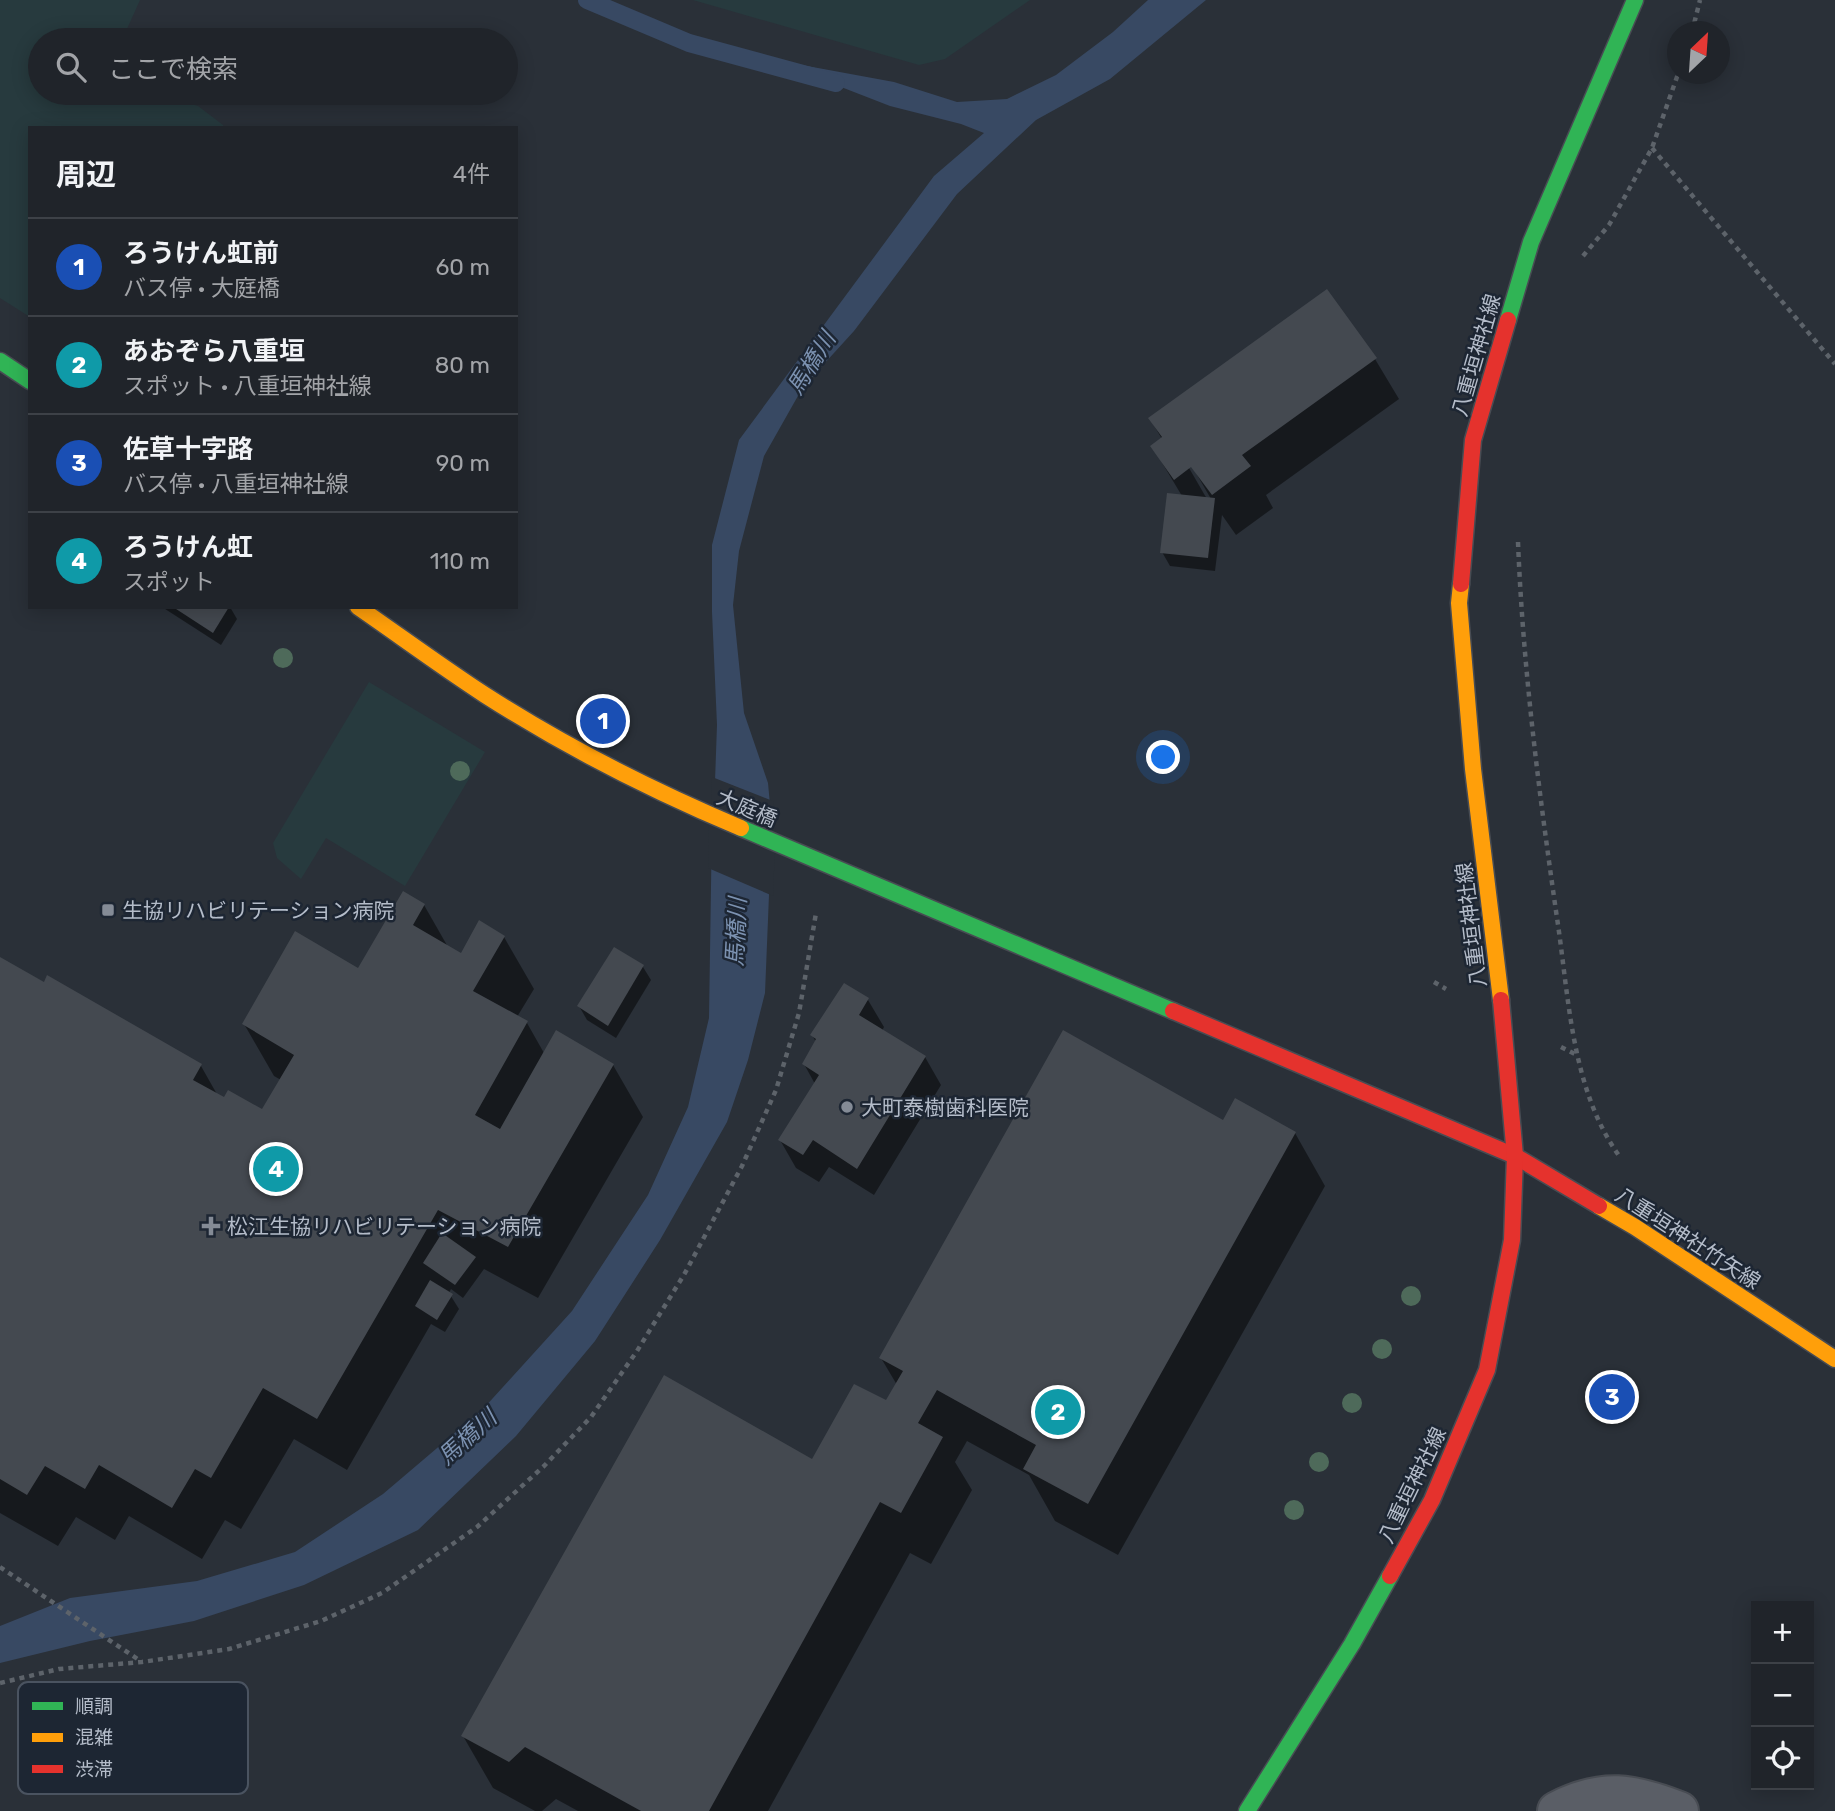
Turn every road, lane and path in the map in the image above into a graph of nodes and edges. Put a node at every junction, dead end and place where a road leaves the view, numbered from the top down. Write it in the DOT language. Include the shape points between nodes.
graph roads {
  1 [pos="1635,0"];
  2 [pos="1700,0"];
  3 [pos="1695,21"];
  4 [pos="1674,84"];
  5 [pos="1652,148"];
  6 [pos="1583,256"];
  7 [pos="0,361"];
  8 [pos="1835,364"];
  9 [pos="28,381"];
  10 [pos="1518,538"];
  11 [pos="361,609"];
  12 [pos="824,864"];
  13 [pos="1434,982"];
  14 [pos="1446,989"];
  15 [pos="1561,1047"];
  16 [pos="1577,1055"];
  17 [pos="1515,1156"];
  18 [pos="1625,1165"];
  19 [pos="1835,1359"];
  20 [pos="0,1567"];
  21 [pos="142,1662"];
  22 [pos="0,1683"];
  23 [pos="1247,1811"];
  24 [pos="1557,1811"];
  25 [pos="1679,1811"];
  1 -- 17 [label="main road, 八重垣神社線" via="1531,242 1473,440 1460,603"];
  2 -- 3 [label="path"];
  4 -- 5 [label="path"];
  5 -- 6 [label="path" via="1609,225"];
  5 -- 8 [label="path"];
  7 -- 9 [label="main road"];
  10 -- 16 [label="path" via="1539,789"];
  11 -- 12 [label="main road, 大庭橋" via="485,695 569,745 682,803"];
  12 -- 17 [label="main road, 八重垣神社竹矢線"];
  12 -- 21 [label="path" via="799,1013 776,1090 685,1273 591,1417 477,1527 382,1593 321,1621 229,1649"];
  13 -- 14 [label="path"];
  15 -- 16 [label="path"];
  16 -- 18 [label="path" via="1600,1123"];
  17 -- 19 [label="main road, 八重垣神社竹矢線" via="1635,1227"];
  17 -- 23 [label="main road, 八重垣神社線" via="1512,1240 1487,1370 1432,1500 1352,1644"];
  20 -- 21 [label="path"];
  21 -- 22 [label="path" via="59,1670"];
  24 -- 25 [label="street" via="1597,1796 1624,1794"];
}
